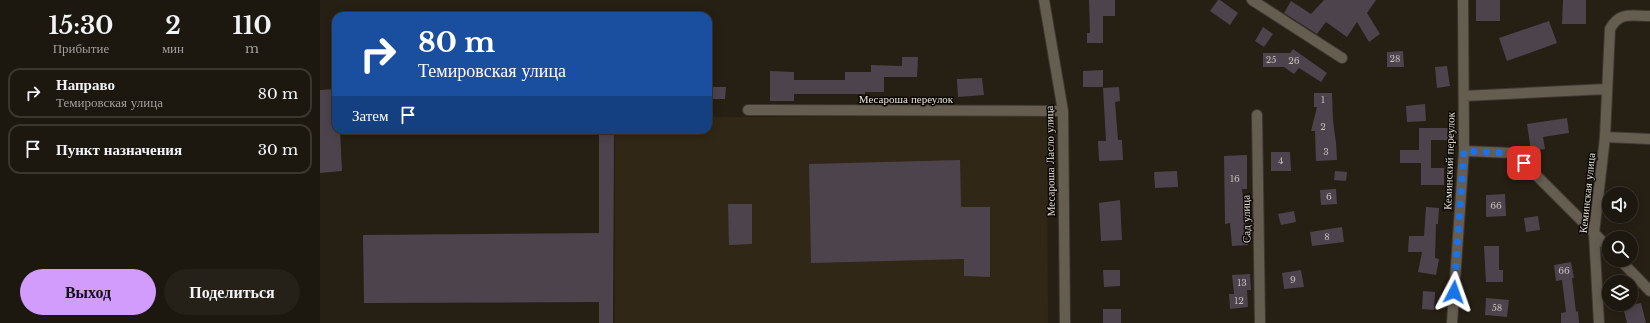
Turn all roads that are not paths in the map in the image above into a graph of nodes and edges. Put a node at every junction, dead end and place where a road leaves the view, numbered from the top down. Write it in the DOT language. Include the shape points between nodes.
graph roads {
  1 [pos="1044,0"];
  2 [pos="1252,0"];
  3 [pos="1463,0"];
  4 [pos="1650,16"];
  5 [pos="1342,58"];
  6 [pos="1607,88"];
  7 [pos="1464,96"];
  8 [pos="748,110"];
  9 [pos="1063,111"];
  10 [pos="1257,115"];
  11 [pos="1605,137"];
  12 [pos="1650,139"];
  13 [pos="1464,151"];
  14 [pos="1594,233"];
  15 [pos="1602,241"];
  16 [pos="1627,267"];
  17 [pos="1650,291"];
  18 [pos="1065,323"];
  19 [pos="1260,323"];
  20 [pos="1452,323"];
  21 [pos="1599,323"];
  1 -- 9 [label="street, Месароша Ласло улица"];
  2 -- 5 [label="street"];
  3 -- 7 [label="street, Кеминский переулок"];
  4 -- 6 [label="street, Кеминская улица" via="1622,16 1614,21 1610,29"];
  6 -- 7 [label="street"];
  6 -- 11 [label="street, Кеминская улица"];
  7 -- 13 [label="street, Кеминский переулок"];
  8 -- 9 [label="street, Месароша переулок"];
  9 -- 18 [label="street, Месароша Ласло улица"];
  10 -- 19 [label="street, Сад улица"];
  11 -- 12 [label="street"];
  11 -- 14 [label="street, Кеминская улица"];
  13 -- 14 [label="street" via="1514,153"];
  13 -- 20 [label="street, Кеминский переулок"];
  14 -- 15 [label="street"];
  14 -- 21 [label="street, Кеминская улица"];
  16 -- 17 [label="street"];
}
